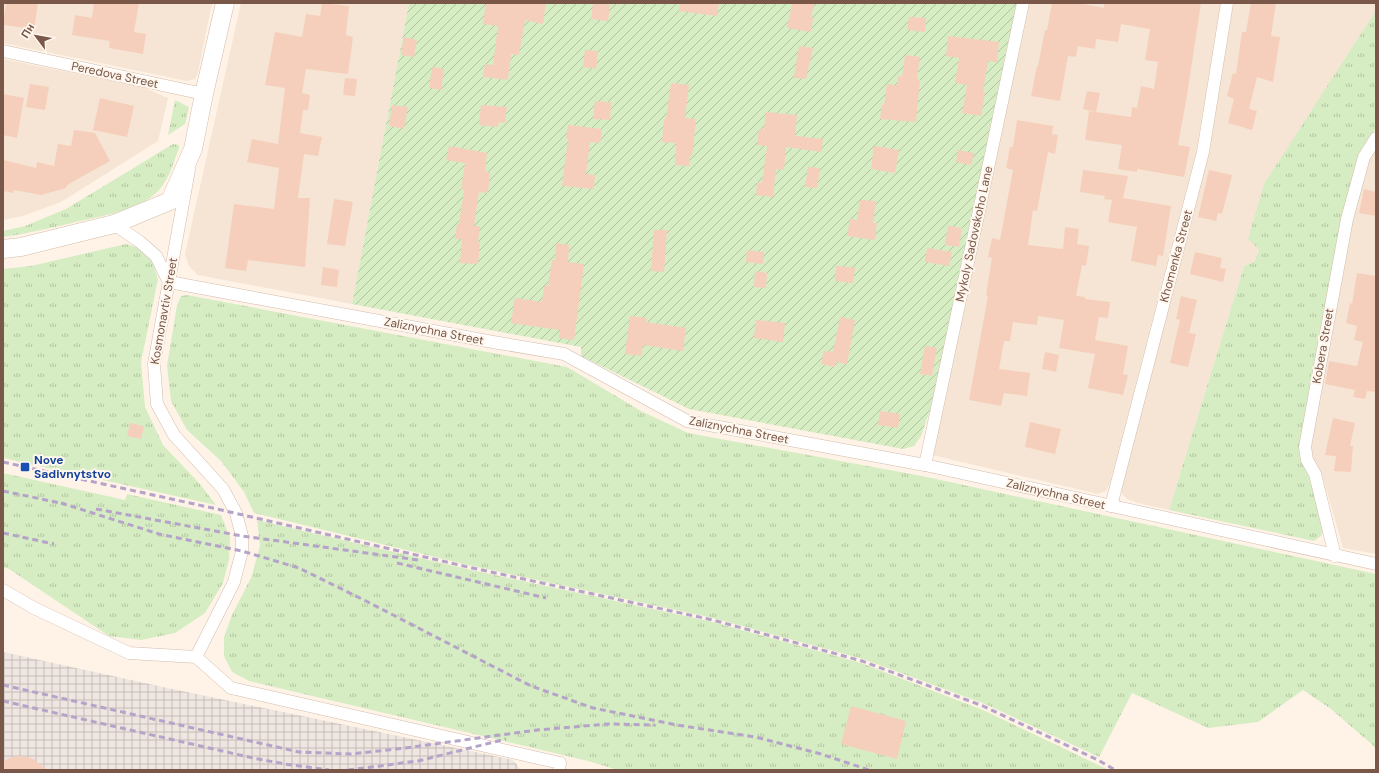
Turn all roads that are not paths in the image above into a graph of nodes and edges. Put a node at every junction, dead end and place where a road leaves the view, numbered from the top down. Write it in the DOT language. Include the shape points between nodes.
graph roads {
  1 [pos="224,3"];
  2 [pos="1022,3"];
  3 [pos="1227,3"];
  4 [pos="3,51"];
  5 [pos="204,94"];
  6 [pos="1376,138"];
  7 [pos="193,149"];
  8 [pos="114,224"];
  9 [pos="3,249"];
  10 [pos="169,282"];
  11 [pos="925,465"];
  12 [pos="1111,506"];
  13 [pos="1335,556"];
  14 [pos="1376,564"];
  15 [pos="3,590"];
  16 [pos="196,657"];
  17 [pos="559,770"];
  1 -- 5 [label="street, Kosmonavtiv Street"];
  2 -- 11 [label="street, Mykoly Sadovskoho Lane"];
  3 -- 12 [label="street, Khomenka Street" via="1203,152"];
  4 -- 5 [label="street, Peredova Street"];
  5 -- 7 [label="street, Kosmonavtiv Street"];
  6 -- 13 [label="street, Kobera Street" via="1364,157 1347,218 1305,447 1307,460 1315,474"];
  7 -- 8 [label="street" via="170,200"];
  7 -- 10 [label="street, Kosmonavtiv Street"];
  8 -- 9 [label="street" via="21,247"];
  8 -- 10 [label="street" via="156,256"];
  10 -- 11 [label="street, Zaliznychna Street" via="564,354 687,421"];
  10 -- 16 [label="street, Kosmonavtiv Street" via="154,364 157,404 174,435 223,489 236,513 242,536 242,552 234,582"];
  11 -- 12 [label="street, Zaliznychna Street"];
  12 -- 13 [label="street, Zaliznychna Street"];
  13 -- 14 [label="street, Zaliznychna Street"];
  15 -- 16 [label="street" via="34,608 129,652"];
  16 -- 17 [label="street" via="231,688 560,763"];
}
